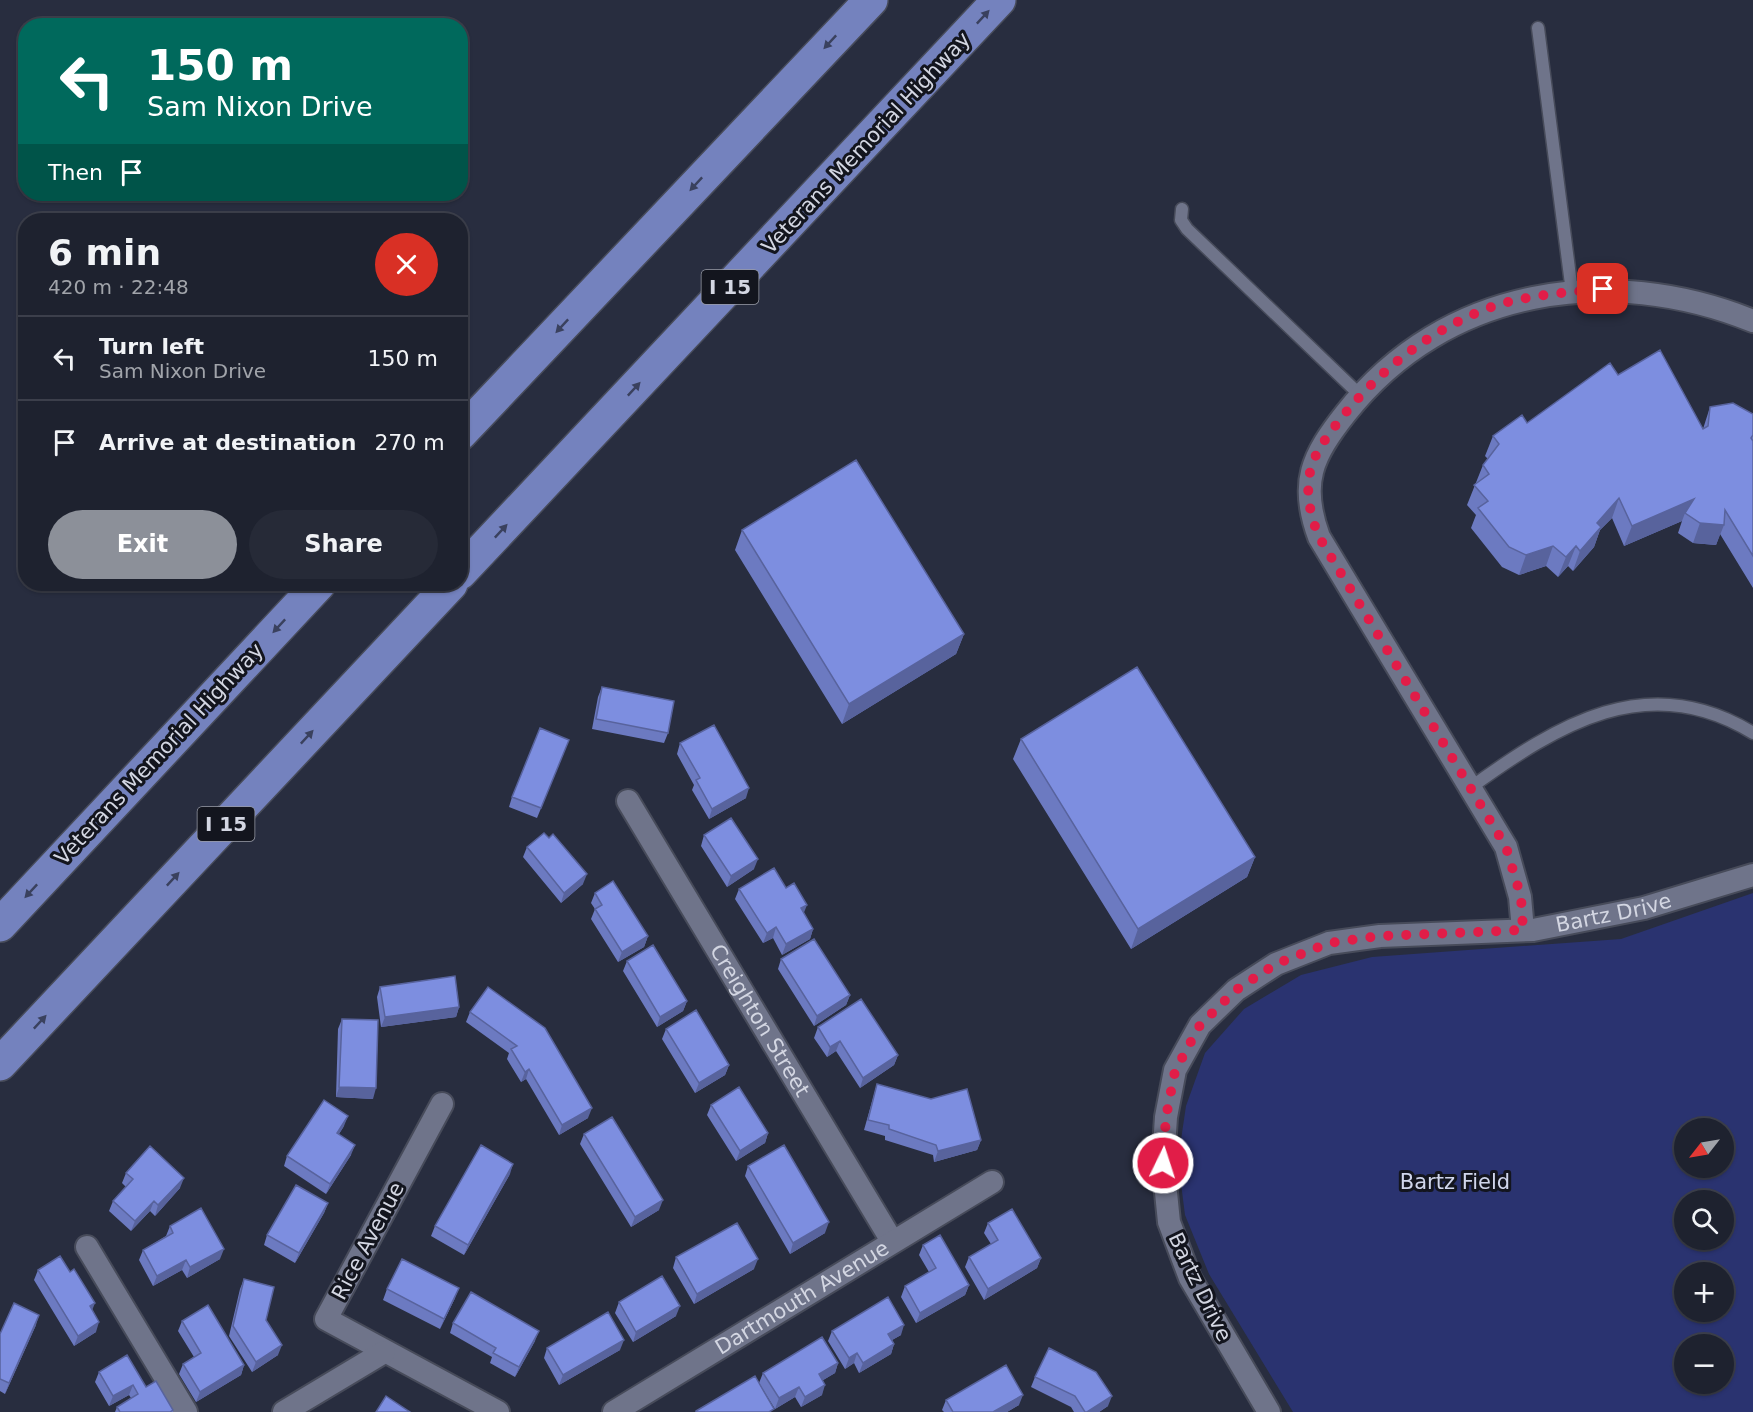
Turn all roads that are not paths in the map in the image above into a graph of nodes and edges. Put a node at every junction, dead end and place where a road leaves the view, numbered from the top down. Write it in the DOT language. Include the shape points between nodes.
graph roads {
  1 [pos="871,0"];
  2 [pos="999,0"];
  3 [pos="1538,28"];
  4 [pos="1182,209"];
  5 [pos="1572,292"];
  6 [pos="1753,321"];
  7 [pos="1360,395"];
  8 [pos="468,426"];
  9 [pos="468,564"];
  10 [pos="312,591"];
  11 [pos="444,591"];
  12 [pos="1753,733"];
  13 [pos="1470,788"];
  14 [pos="628,801"];
  15 [pos="1753,875"];
  16 [pos="0,925"];
  17 [pos="1523,930"];
  18 [pos="0,1064"];
  19 [pos="442,1104"];
  20 [pos="992,1182"];
  21 [pos="892,1241"];
  22 [pos="87,1247"];
  23 [pos="384,1352"];
  24 [pos="186,1412"];
  25 [pos="284,1412"];
  26 [pos="498,1412"];
  27 [pos="614,1412"];
  28 [pos="1269,1412"];
  1 -- 8 [label="highway, one-way"];
  9 -- 2 [label="highway, Veterans Memorial Highway / I 15, one-way"];
  3 -- 5 [label="lane"];
  4 -- 7 [label="lane" via="1181,220 1187,229"];
  5 -- 6 [label="street" via="1603,289 1665,294 1715,306"];
  5 -- 7 [label="street" via="1540,295 1483,310 1436,333 1393,362"];
  7 -- 13 [label="street" via="1322,443 1311,466 1310,513 1330,555"];
  10 -- 16 [label="highway, Veterans Memorial Highway, one-way"];
  18 -- 11 [label="highway, I 15, one-way"];
  12 -- 13 [label="lane" via="1699,709 1658,704 1614,709 1566,725"];
  13 -- 17 [label="street" via="1506,847 1521,897"];
  14 -- 21 [label="street, Creighton Street"];
  15 -- 17 [label="street, Bartz Drive" via="1644,908"];
  17 -- 28 [label="street, Bartz Drive" via="1349,940 1329,943 1276,964 1236,990 1200,1025 1175,1071 1163,1163 1169,1222 1190,1278"];
  19 -- 23 [label="street, Rice Avenue" via="326,1318"];
  20 -- 21 [label="street, Dartmouth Avenue"];
  21 -- 27 [label="street, Dartmouth Avenue"];
  22 -- 24 [label="street"];
  23 -- 25 [label="street"];
  23 -- 26 [label="street"];
}
